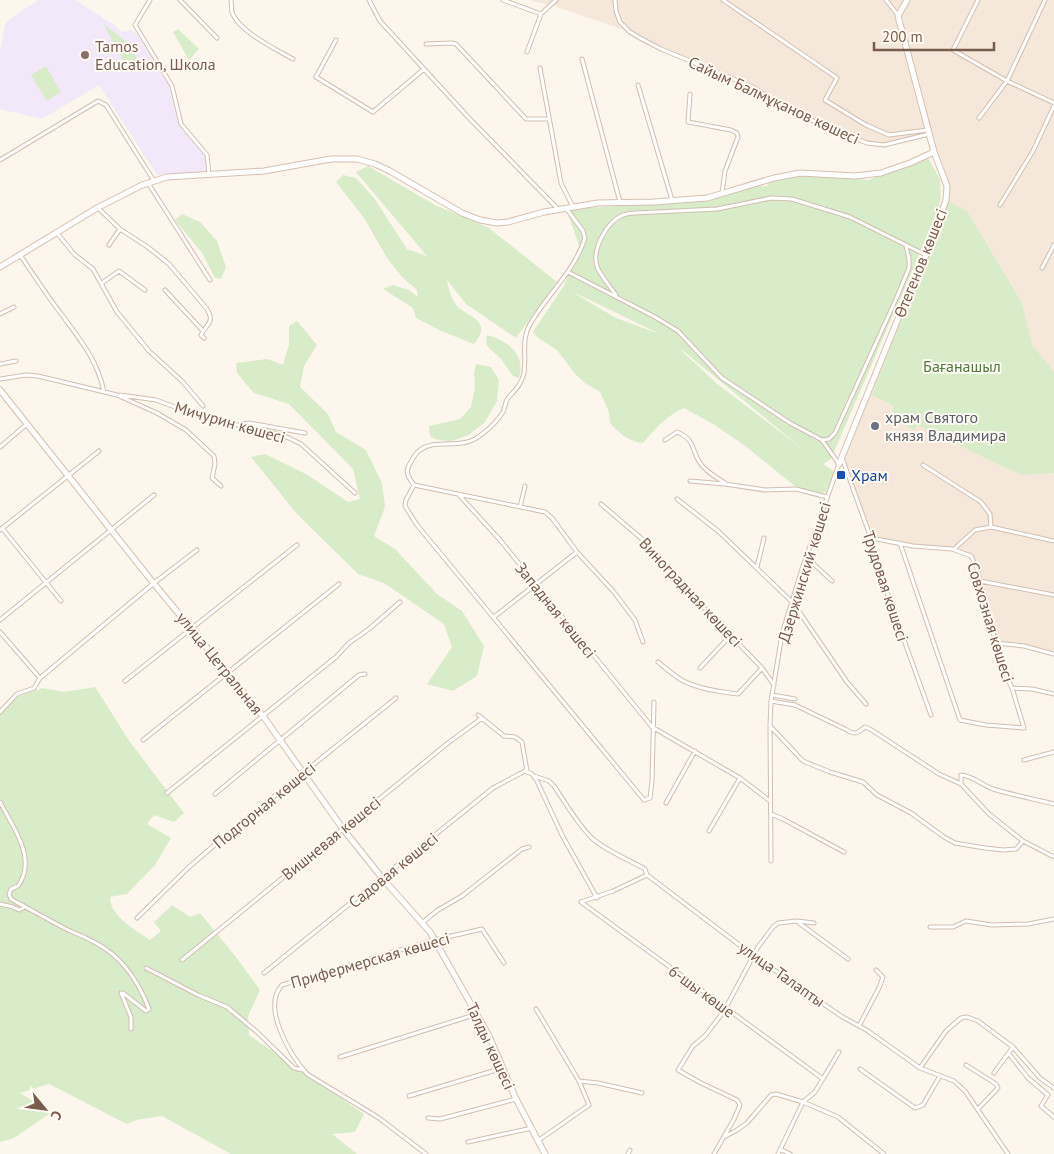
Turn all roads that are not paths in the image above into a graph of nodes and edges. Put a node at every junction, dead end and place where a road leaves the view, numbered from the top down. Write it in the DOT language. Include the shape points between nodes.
graph roads {
  1 [pos="150,0"];
  2 [pos="180,0"];
  3 [pos="231,0"];
  4 [pos="369,0"];
  5 [pos="502,0"];
  6 [pos="556,0"];
  7 [pos="615,0"];
  8 [pos="723,0"];
  9 [pos="886,0"];
  10 [pos="907,0"];
  11 [pos="978,0"];
  12 [pos="1045,0"];
  13 [pos="541,14"];
  14 [pos="898,16"];
  15 [pos="217,38"];
  16 [pos="336,40"];
  17 [pos="426,44"];
  18 [pos="527,52"];
  19 [pos="294,59"];
  20 [pos="582,59"];
  21 [pos="424,68"];
  22 [pos="540,68"];
  23 [pos="1007,81"];
  24 [pos="638,85"];
  25 [pos="690,94"];
  26 [pos="1054,105"];
  27 [pos="549,118"];
  28 [pos="979,118"];
  29 [pos="928,132"];
  30 [pos="934,152"];
  31 [pos="0,160"];
  32 [pos="209,175"];
  33 [pos="154,181"];
  34 [pos="148,183"];
  35 [pos="722,194"];
  36 [pos="672,200"];
  37 [pos="620,202"];
  38 [pos="1000,205"];
  39 [pos="573,206"];
  40 [pos="97,208"];
  41 [pos="566,208"];
  42 [pos="558,209"];
  43 [pos="120,229"];
  44 [pos="57,233"];
  45 [pos="109,245"];
  46 [pos="1054,245"];
  47 [pos="906,246"];
  48 [pos="19,255"];
  49 [pos="926,255"];
  50 [pos="0,267"];
  51 [pos="1042,268"];
  52 [pos="568,272"];
  53 [pos="210,280"];
  54 [pos="102,283"];
  55 [pos="145,290"];
  56 [pos="165,290"];
  57 [pos="618,298"];
  58 [pos="14,307"];
  59 [pos="0,314"];
  60 [pos="203,330"];
  61 [pos="204,338"];
  62 [pos="16,361"];
  63 [pos="0,364"];
  64 [pos="0,379"];
  65 [pos="0,390"];
  66 [pos="104,392"];
  67 [pos="117,395"];
  68 [pos="203,406"];
  69 [pos="28,424"];
  70 [pos="239,424"];
  71 [pos="305,434"];
  72 [pos="665,440"];
  73 [pos="822,440"];
  74 [pos="0,447"];
  75 [pos="99,450"];
  76 [pos="842,457"];
  77 [pos="839,464"];
  78 [pos="924,465"];
  79 [pos="68,475"];
  80 [pos="690,481"];
  81 [pos="725,484"];
  82 [pos="414,485"];
  83 [pos="221,486"];
  84 [pos="525,486"];
  85 [pos="355,493"];
  86 [pos="154,495"];
  87 [pos="458,495"];
  88 [pos="826,497"];
  89 [pos="677,499"];
  90 [pos="601,504"];
  91 [pos="520,507"];
  92 [pos="991,526"];
  93 [pos="1,529"];
  94 [pos="111,530"];
  95 [pos="764,538"];
  96 [pos="871,538"];
  97 [pos="1054,541"];
  98 [pos="900,543"];
  99 [pos="296,545"];
  100 [pos="954,549"];
  101 [pos="197,550"];
  102 [pos="577,552"];
  103 [pos="806,557"];
  104 [pos="757,567"];
  105 [pos="832,580"];
  106 [pos="980,581"];
  107 [pos="46,582"];
  108 [pos="154,583"];
  109 [pos="339,584"];
  110 [pos="535,584"];
  111 [pos="1054,595"];
  112 [pos="62,602"];
  113 [pos="400,602"];
  114 [pos="791,603"];
  115 [pos="494,617"];
  116 [pos="0,620"];
  117 [pos="191,628"];
  118 [pos="0,632"];
  119 [pos="731,635"];
  120 [pos="643,642"];
  121 [pos="996,643"];
  122 [pos="1054,654"];
  123 [pos="658,662"];
  124 [pos="700,668"];
  125 [pos="762,668"];
  126 [pos="228,672"];
  127 [pos="365,674"];
  128 [pos="40,678"];
  129 [pos="125,681"];
  130 [pos="774,686"];
  131 [pos="1012,688"];
  132 [pos="1054,694"];
  133 [pos="772,695"];
  134 [pos="396,698"];
  135 [pos="795,699"];
  136 [pos="771,701"];
  137 [pos="654,702"];
  138 [pos="866,704"];
  139 [pos="0,712"];
  140 [pos="478,715"];
  141 [pos="931,715"];
  142 [pos="263,716"];
  143 [pos="482,718"];
  144 [pos="770,726"];
  145 [pos="652,727"];
  146 [pos="143,740"];
  147 [pos="282,741"];
  148 [pos="695,751"];
  149 [pos="1054,752"];
  150 [pos="1024,760"];
  151 [pos="526,771"];
  152 [pos="303,773"];
  153 [pos="534,776"];
  154 [pos="740,778"];
  155 [pos="961,784"];
  156 [pos="167,794"];
  157 [pos="215,794"];
  158 [pos="771,801"];
  159 [pos="0,802"];
  160 [pos="666,803"];
  161 [pos="1054,804"];
  162 [pos="771,814"];
  163 [pos="343,829"];
  164 [pos="709,831"];
  165 [pos="1022,841"];
  166 [pos="529,847"];
  167 [pos="844,852"];
  168 [pos="1054,857"];
  169 [pos="771,861"];
  170 [pos="647,873"];
  171 [pos="383,878"];
  172 [pos="597,898"];
  173 [pos="0,904"];
  174 [pos="24,905"];
  175 [pos="137,918"];
  176 [pos="1054,919"];
  177 [pos="797,921"];
  178 [pos="422,922"];
  179 [pos="814,923"];
  180 [pos="930,927"];
  181 [pos="434,940"];
  182 [pos="754,956"];
  183 [pos="848,959"];
  184 [pos="182,960"];
  185 [pos="504,963"];
  186 [pos="146,968"];
  187 [pos="876,970"];
  188 [pos="264,974"];
  189 [pos="725,1008"];
  190 [pos="536,1009"];
  191 [pos="476,1014"];
  192 [pos="859,1026"];
  193 [pos="131,1029"];
  194 [pos="1013,1047"];
  195 [pos="839,1052"];
  196 [pos="1009,1054"];
  197 [pos="340,1057"];
  198 [pos="966,1065"];
  199 [pos="503,1068"];
  200 [pos="920,1068"];
  201 [pos="860,1069"];
  202 [pos="304,1070"];
  203 [pos="994,1073"];
  204 [pos="940,1076"];
  205 [pos="823,1079"];
  206 [pos="579,1081"];
  207 [pos="1054,1088"];
  208 [pos="642,1093"];
  209 [pos="409,1096"];
  210 [pos="516,1099"];
  211 [pos="803,1102"];
  212 [pos="978,1109"];
  213 [pos="1054,1117"];
  214 [pos="428,1118"];
  215 [pos="532,1128"];
  216 [pos="724,1137"];
  217 [pos="539,1140"];
  218 [pos="468,1142"];
  219 [pos="780,1150"];
  220 [pos="426,1154"];
  221 [pos="546,1154"];
  222 [pos="714,1154"];
  223 [pos="778,1154"];
  224 [pos="790,1154"];
  225 [pos="884,1154"];
  226 [pos="1008,1154"];
  1 -- 32 [label="street" via="135,25 172,86 182,126 207,155"];
  2 -- 15 [label="street"];
  3 -- 19 [label="street" via="232,12 242,25 260,41"];
  4 -- 21 [label="street" via="380,21"];
  5 -- 13 [label="street"];
  6 -- 13 [label="street"];
  7 -- 29 [label="street, Сайым Балмұқанов көшесі" via="620,22 640,38 755,88 784,108 841,133 867,143 884,145"];
  8 -- 29 [label="street" via="838,78 825,100 889,135"];
  9 -- 14 [label="street"];
  10 -- 14 [label="street"];
  11 -- 23 [label="street" via="953,50"];
  12 -- 23 [label="street"];
  13 -- 18 [label="street"];
  14 -- 29 [label="street, Өтегенов көшесі"];
  16 -- 21 [label="street" via="316,77 371,111 375,111"];
  17 -- 27 [label="street" via="456,44 526,120"];
  20 -- 37 [label="street"];
  21 -- 42 [label="street"];
  22 -- 27 [label="street"];
  23 -- 26 [label="street"];
  23 -- 28 [label="street"];
  24 -- 36 [label="street"];
  25 -- 35 [label="street" via="688,122 737,133 725,171"];
  26 -- 38 [label="street" via="1033,151"];
  27 -- 39 [label="street" via="561,182"];
  29 -- 30 [label="street, Өтегенов көшесі"];
  30 -- 35 [label="street" via="881,173 855,176 800,173"];
  30 -- 49 [label="street, Өтегенов көшесі" via="947,186 946,200"];
  31 -- 33 [label="street" via="98,101 106,105"];
  32 -- 33 [label="street" via="167,177"];
  32 -- 42 [label="street" via="264,171 331,159 357,159 382,168 450,207 485,221 508,222"];
  33 -- 34 [label="street"];
  34 -- 40 [label="street"];
  34 -- 53 [label="street"];
  35 -- 36 [label="street"];
  36 -- 37 [label="street"];
  37 -- 39 [label="street"];
  39 -- 41 [label="street"];
  40 -- 43 [label="street"];
  40 -- 44 [label="street"];
  41 -- 42 [label="street"];
  41 -- 52 [label="street" via="586,238"];
  43 -- 45 [label="street"];
  43 -- 60 [label="street" via="169,264 207,309 211,322"];
  44 -- 48 [label="street"];
  44 -- 54 [label="street" via="74,254 93,269"];
  46 -- 51 [label="street"];
  47 -- 49 [label="street"];
  47 -- 57 [label="street" via="850,217 792,199 771,198 717,209 623,215 610,226 596,254 597,268"];
  47 -- 73 [label="street" via="909,268 897,297 835,433 828,440"];
  48 -- 50 [label="street"];
  48 -- 66 [label="street" via="85,344"];
  49 -- 76 [label="street, Өтегенов көшесі"];
  52 -- 57 [label="street"];
  52 -- 82 [label="street" via="531,322 525,336 524,372 520,386 507,399 503,412 475,440 433,444 420,450 406,471"];
  54 -- 55 [label="street" via="119,270"];
  54 -- 68 [label="street" via="117,312 149,351 182,381"];
  56 -- 60 [label="street"];
  57 -- 73 [label="street" via="678,331 722,378"];
  58 -- 59 [label="street"];
  60 -- 61 [label="street" via="201,335"];
  62 -- 63 [label="street"];
  64 -- 66 [label="street" via="38,376"];
  65 -- 69 [label="street, улица Цетральная"];
  66 -- 67 [label="street"];
  67 -- 70 [label="street, Мичурин көшесі" via="156,400 205,418"];
  67 -- 83 [label="street" via="186,430 214,456 212,478"];
  69 -- 74 [label="street"];
  69 -- 79 [label="street, улица Цетральная"];
  70 -- 71 [label="street"];
  70 -- 85 [label="street, Мичурин көшесі" via="302,444"];
  72 -- 81 [label="street" via="677,432 683,435 693,445 698,462"];
  73 -- 77 [label="street"];
  75 -- 79 [label="street"];
  76 -- 77 [label="street, Өтегенов көшесі"];
  76 -- 96 [label="street, Трудовая көшесі"];
  77 -- 88 [label="street, Дзержинский көшесі"];
  78 -- 92 [label="street" via="976,498 990,514"];
  79 -- 93 [label="street"];
  79 -- 94 [label="street, улица Цетральная"];
  80 -- 81 [label="street"];
  81 -- 88 [label="street" via="766,490 796,489"];
  82 -- 87 [label="street"];
  82 -- 115 [label="street" via="406,500 408,512"];
  84 -- 91 [label="street"];
  86 -- 94 [label="street"];
  87 -- 91 [label="street"];
  87 -- 110 [label="street, Западная көшесі"];
  88 -- 103 [label="street, Дзержинский көшесі"];
  89 -- 104 [label="street"];
  90 -- 119 [label="street, Виноградная көшесі" via="642,540"];
  91 -- 102 [label="street" via="545,512"];
  92 -- 97 [label="street"];
  92 -- 100 [label="street" via="975,530"];
  93 -- 107 [label="street"];
  94 -- 107 [label="street"];
  94 -- 108 [label="street, улица Цетральная"];
  95 -- 104 [label="street"];
  96 -- 98 [label="street, Совхозная көшесі"];
  96 -- 141 [label="street, Трудовая көшесі" via="877,565"];
  98 -- 100 [label="street, Совхозная көшесі"];
  98 -- 131 [label="street, Совхозная көшесі" via="960,720 1024,728"];
  99 -- 117 [label="street"];
  100 -- 106 [label="street, Совхозная көшесі" via="971,556"];
  101 -- 108 [label="street"];
  102 -- 110 [label="street"];
  102 -- 120 [label="street" via="613,591 634,620"];
  103 -- 105 [label="street"];
  103 -- 114 [label="street, Дзержинский көшесі"];
  104 -- 114 [label="street"];
  106 -- 111 [label="street"];
  106 -- 121 [label="street, Совхозная көшесі"];
  107 -- 112 [label="street"];
  107 -- 116 [label="street"];
  108 -- 117 [label="street, улица Цетральная"];
  108 -- 128 [label="street"];
  109 -- 126 [label="street"];
  110 -- 115 [label="street"];
  110 -- 145 [label="street, Западная көшесі"];
  113 -- 142 [label="street"];
  114 -- 130 [label="street, Дзержинский көшесі" via="782,634"];
  114 -- 138 [label="street"];
  115 -- 145 [label="street" via="644,800 650,798"];
  117 -- 126 [label="street, улица Цетральная"];
  117 -- 129 [label="street"];
  118 -- 128 [label="street"];
  119 -- 124 [label="street"];
  119 -- 125 [label="street, Виноградная көшесі"];
  121 -- 122 [label="street"];
  121 -- 131 [label="street, Совхозная көшесі"];
  123 -- 125 [label="street" via="691,684 738,694"];
  125 -- 130 [label="street, Виноградная көшесі"];
  126 -- 142 [label="street, улица Цетральная"];
  126 -- 146 [label="street"];
  127 -- 147 [label="street" via="359,675"];
  128 -- 139 [label="street" via="34,688 17,694"];
  130 -- 133 [label="street, Дзержинский көшесі"];
  131 -- 132 [label="street"];
  133 -- 135 [label="street"];
  133 -- 136 [label="street, Дзержинский көшесі"];
  134 -- 152 [label="street, Подгорная көшесі"];
  136 -- 144 [label="street, Дзержинский көшесі"];
  136 -- 155 [label="street" via="795,706 852,734 865,727 870,729 939,774"];
  137 -- 145 [label="street"];
  140 -- 143 [label="street"];
  142 -- 147 [label="street, улица Цетральная"];
  142 -- 156 [label="street"];
  143 -- 151 [label="street" via="504,736 515,737 522,742"];
  143 -- 163 [label="street, Вишневая көшесі"];
  144 -- 158 [label="street, Дзержинский көшесі"];
  144 -- 165 [label="street" via="803,761 863,782 877,795 955,843 1003,850 1016,849"];
  145 -- 148 [label="street"];
  147 -- 152 [label="street, улица Цетральная"];
  147 -- 157 [label="street"];
  148 -- 154 [label="street"];
  148 -- 160 [label="street"];
  149 -- 150 [label="street"];
  151 -- 153 [label="street, улица Талапты"];
  151 -- 171 [label="street, Садовая көшесі" via="493,788"];
  152 -- 163 [label="street, улица Цетральная"];
  152 -- 175 [label="street, Подгорная көшесі" via="188,868"];
  153 -- 170 [label="street, улица Талапты" via="554,786 596,841"];
  153 -- 172 [label="street"];
  154 -- 158 [label="street"];
  154 -- 164 [label="street"];
  155 -- 161 [label="street" via="960,775 992,788"];
  155 -- 165 [label="street" via="989,814"];
  158 -- 162 [label="street, Дзержинский көшесі"];
  159 -- 174 [label="street" via="23,845 22,880 9,894 11,899"];
  162 -- 167 [label="street"];
  162 -- 169 [label="street, Дзержинский көшесі"];
  163 -- 171 [label="street, улица Цетральная"];
  163 -- 184 [label="street, Вишневая көшесі"];
  165 -- 168 [label="street"];
  166 -- 178 [label="street"];
  170 -- 172 [label="street"];
  170 -- 182 [label="street, улица Талапты"];
  171 -- 178 [label="street, улица Цетральная"];
  171 -- 188 [label="street, Садовая көшесі"];
  172 -- 189 [label="street, 6-шы көше" via="581,902"];
  173 -- 174 [label="street" via="20,910"];
  174 -- 193 [label="street" via="96,943 129,969 149,1009 146,1011 121,993 130,1013"];
  176 -- 180 [label="street" via="992,925 966,921 953,927"];
  177 -- 179 [label="street"];
  177 -- 182 [label="street" via="778,923"];
  177 -- 183 [label="street"];
  178 -- 181 [label="street, улица Цетральная"];
  181 -- 185 [label="street, Прифермерская көшесі" via="482,929"];
  181 -- 191 [label="street, Талды көшесі"];
  181 -- 202 [label="street, Прифермерская көшесі" via="282,986 275,1000 281,1031 288,1050"];
  182 -- 189 [label="street"];
  182 -- 192 [label="street, улица Талапты"];
  186 -- 202 [label="street" via="226,1007 294,1068"];
  187 -- 192 [label="street" via="883,977"];
  189 -- 205 [label="street, 6-шы көше"];
  189 -- 216 [label="street" via="705,1036 693,1046 678,1070 737,1100 740,1105 738,1111"];
  190 -- 206 [label="street"];
  191 -- 197 [label="street"];
  191 -- 199 [label="street, Талды көшесі"];
  192 -- 200 [label="street, улица Талапты"];
  194 -- 196 [label="street"];
  194 -- 200 [label="street" via="978,1021 961,1018 943,1035"];
  194 -- 207 [label="street" via="1040,1078"];
  195 -- 205 [label="street"];
  196 -- 203 [label="street"];
  196 -- 213 [label="street" via="1028,1078 1048,1095 1041,1106"];
  198 -- 212 [label="street" via="998,1088"];
  199 -- 209 [label="street"];
  199 -- 210 [label="street, Талды көшесі"];
  200 -- 204 [label="street, улица Талапты"];
  201 -- 204 [label="street" via="915,1108 923,1106"];
  202 -- 220 [label="street" via="379,1118"];
  204 -- 212 [label="street, улица Талапты" via="960,1086"];
  205 -- 211 [label="street"];
  206 -- 208 [label="street" via="598,1082"];
  206 -- 217 [label="street" via="589,1105"];
  210 -- 214 [label="street" via="440,1119"];
  210 -- 215 [label="street, Талды көшесі"];
  211 -- 216 [label="street" via="771,1095 747,1123"];
  211 -- 219 [label="street"];
  211 -- 225 [label="street" via="838,1117"];
  212 -- 226 [label="street, улица Талапты"];
  215 -- 217 [label="street, Талды көшесі"];
  215 -- 218 [label="street"];
  216 -- 222 [label="street"];
  217 -- 221 [label="street, Талды көшесі"];
  219 -- 223 [label="street"];
  219 -- 224 [label="street"];
}
